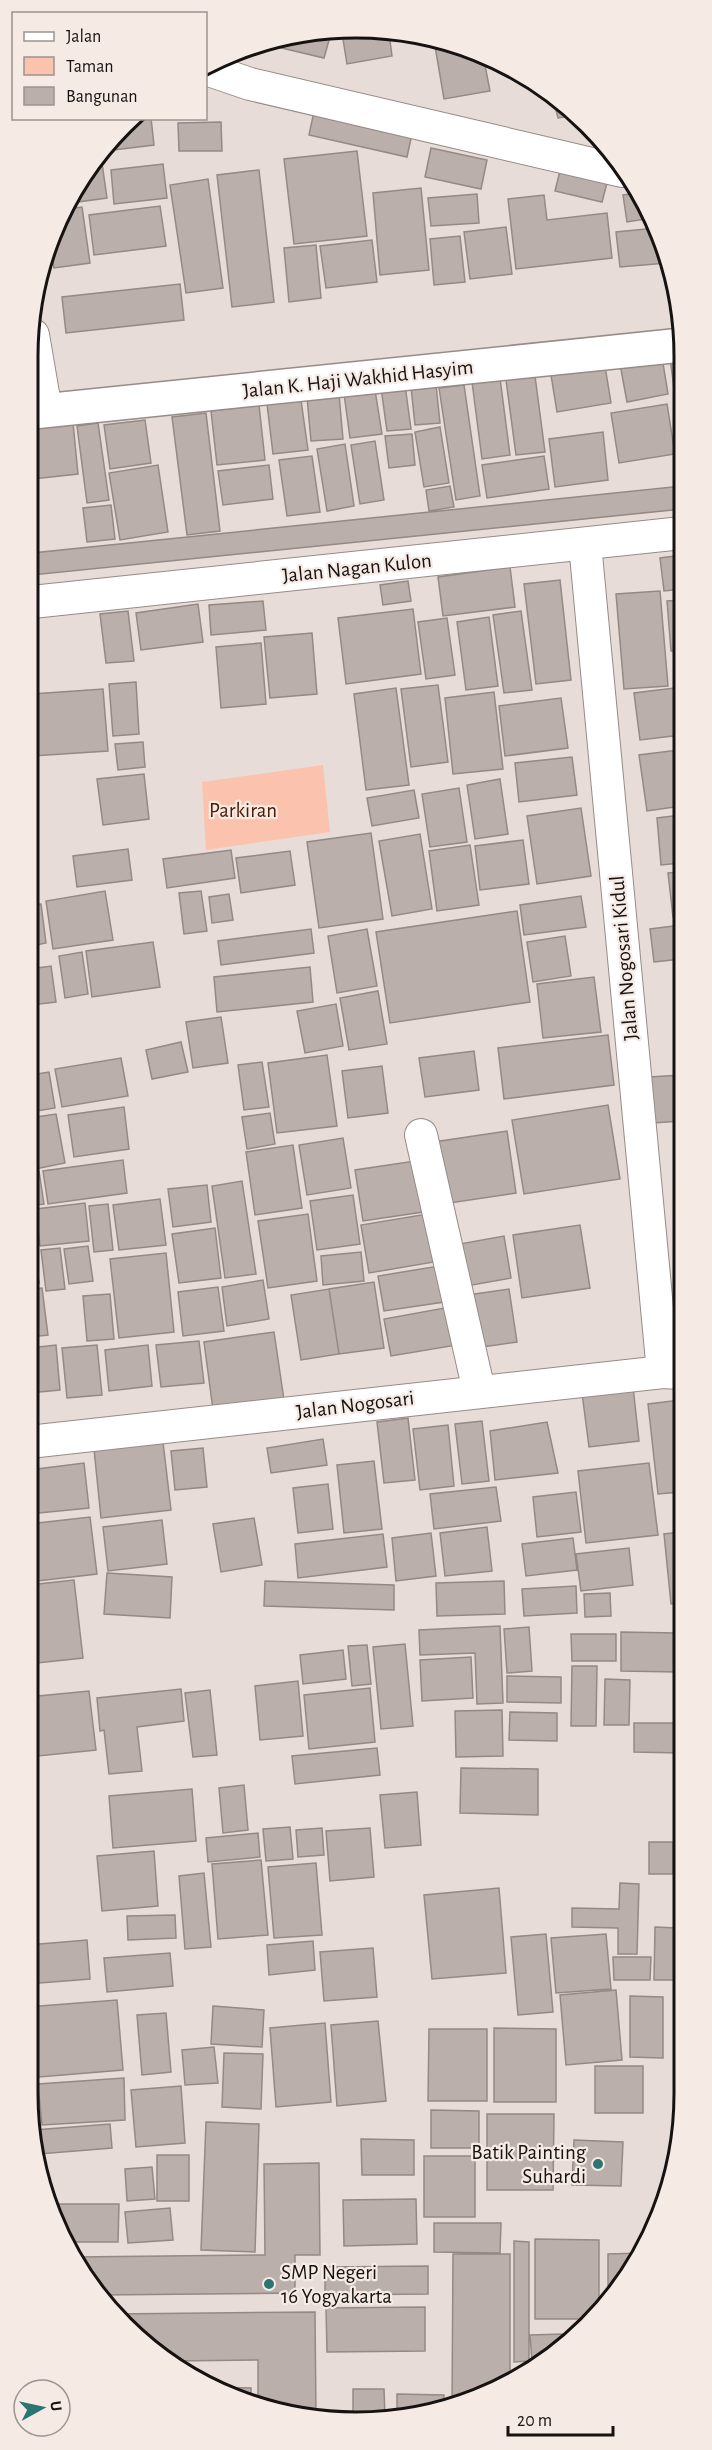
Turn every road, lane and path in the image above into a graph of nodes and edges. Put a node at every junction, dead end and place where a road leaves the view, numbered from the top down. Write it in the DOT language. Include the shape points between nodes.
graph roads {
  1 [pos="213,71"];
  2 [pos="614,169"];
  3 [pos="674,346"];
  4 [pos="39,411"];
  5 [pos="674,534"];
  6 [pos="585,544"];
  7 [pos="38,601"];
  8 [pos="421,1135"];
  9 [pos="672,1373"];
  10 [pos="479,1391"];
  11 [pos="38,1441"];
  1 -- 2 [label="street" via="250,84"];
  3 -- 4 [label="main road, Jalan K. Haji Wakhid Hasyim"];
  5 -- 6 [label="street, Jalan Nagan Kulon"];
  6 -- 7 [label="street, Jalan Nagan Kulon"];
  6 -- 9 [label="street, Jalan Nogosari Kidul"];
  8 -- 10 [label="street"];
  9 -- 10 [label="street, Jalan Nogosari"];
  10 -- 11 [label="street, Jalan Nogosari"];
}
